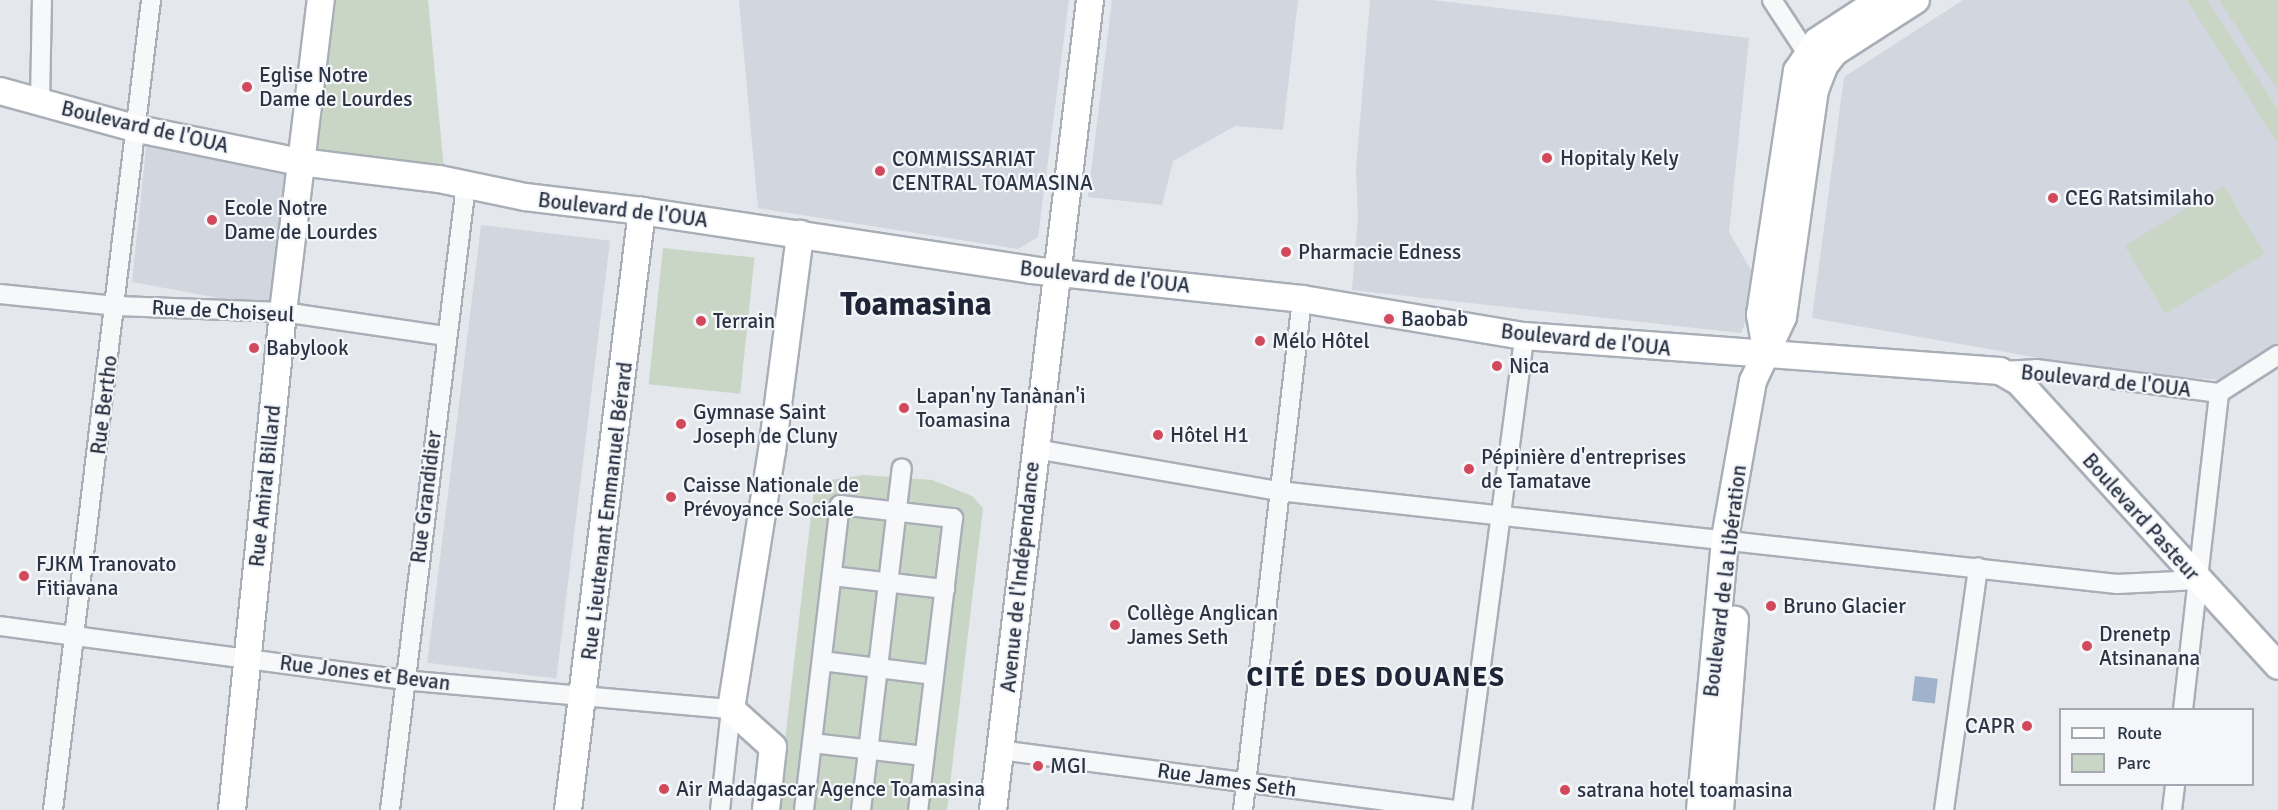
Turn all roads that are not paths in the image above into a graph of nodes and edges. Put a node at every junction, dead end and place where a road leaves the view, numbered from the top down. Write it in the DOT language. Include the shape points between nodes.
graph roads {
  1 [pos="42,0"];
  2 [pos="152,0"];
  3 [pos="321,0"];
  4 [pos="1090,0"];
  5 [pos="1772,0"];
  6 [pos="1880,0"];
  7 [pos="1916,0"];
  8 [pos="1815,59"];
  9 [pos="0,91"];
  10 [pos="40,102"];
  11 [pos="138,129"];
  12 [pos="300,162"];
  13 [pos="466,185"];
  14 [pos="642,211"];
  15 [pos="800,234"];
  16 [pos="1059,273"];
  17 [pos="0,294"];
  18 [pos="1302,299"];
  19 [pos="117,306"];
  20 [pos="283,312"];
  21 [pos="446,336"];
  22 [pos="1524,336"];
  23 [pos="2278,355"];
  24 [pos="1767,356"];
  25 [pos="2000,371"];
  26 [pos="2219,393"];
  27 [pos="1035,449"];
  28 [pos="902,468"];
  29 [pos="1279,491"];
  30 [pos="897,511"];
  31 [pos="1499,514"];
  32 [pos="1733,539"];
  33 [pos="1978,567"];
  34 [pos="832,576"];
  35 [pos="2199,580"];
  36 [pos="888,582"];
  37 [pos="945,589"];
  38 [pos="0,626"];
  39 [pos="74,638"];
  40 [pos="248,658"];
  41 [pos="822,661"];
  42 [pos="2278,666"];
  43 [pos="878,668"];
  44 [pos="934,675"];
  45 [pos="404,680"];
  46 [pos="585,694"];
  47 [pos="2183,708"];
  48 [pos="731,709"];
  49 [pos="812,743"];
  50 [pos="868,750"];
  51 [pos="1000,750"];
  52 [pos="924,756"];
  53 [pos="1246,782"];
  54 [pos="2175,786"];
  55 [pos="53,810"];
  56 [pos="232,810"];
  57 [pos="390,810"];
  58 [pos="568,810"];
  59 [pos="720,810"];
  60 [pos="766,810"];
  61 [pos="804,810"];
  62 [pos="861,810"];
  63 [pos="918,810"];
  64 [pos="993,810"];
  65 [pos="1243,810"];
  66 [pos="1454,810"];
  67 [pos="1462,810"];
  68 [pos="1700,810"];
  69 [pos="1720,810"];
  70 [pos="1944,810"];
  71 [pos="2172,810"];
  1 -- 10 [label="street"];
  2 -- 11 [label="street, Rue Bertho"];
  3 -- 12 [label="main road, Rue Amiral Billard"];
  4 -- 16 [label="main road, Avenue de l'Indépendance" via="1064,201"];
  5 -- 8 [label="street"];
  6 -- 8 [label="main road" via="1817,41"];
  7 -- 8 [label="main road, Boulevard de la Libération" via="1835,52"];
  8 -- 24 [label="main road, Boulevard de la Libération" via="1815,90 1783,317"];
  9 -- 10 [label="main road, Boulevard de l'OUA"];
  10 -- 11 [label="main road, Boulevard de l'OUA"];
  11 -- 12 [label="main road, Boulevard de l'OUA"];
  11 -- 19 [label="street, Rue Bertho"];
  12 -- 13 [label="main road, Boulevard de l'OUA"];
  12 -- 20 [label="main road, Rue Amiral Billard"];
  13 -- 14 [label="main road, Boulevard de l'OUA" via="525,197"];
  13 -- 21 [label="street, Rue Grandidier"];
  14 -- 15 [label="main road, Boulevard de l'OUA"];
  14 -- 46 [label="main road, Rue Lieutenant Emmanuel Bérard"];
  15 -- 16 [label="main road, Boulevard de l'OUA"];
  15 -- 48 [label="main road" via="772,451"];
  16 -- 18 [label="main road, Boulevard de l'OUA"];
  16 -- 27 [label="main road, Avenue de l'Indépendance"];
  17 -- 19 [label="street, Rue de Choiseul"];
  18 -- 22 [label="main road, Boulevard de l'OUA"];
  18 -- 29 [label="street"];
  19 -- 20 [label="street, Rue de Choiseul"];
  19 -- 39 [label="street, Rue Bertho"];
  20 -- 21 [label="street, Rue de Choiseul"];
  20 -- 40 [label="main road, Rue Amiral Billard"];
  21 -- 45 [label="street, Rue Grandidier"];
  22 -- 24 [label="main road, Boulevard de l'OUA"];
  22 -- 31 [label="street"];
  23 -- 26 [label="street"];
  24 -- 25 [label="main road, Boulevard de l'OUA"];
  24 -- 32 [label="main road, Boulevard de la Libération" via="1753,381"];
  25 -- 26 [label="street, Boulevard de l'OUA" via="2037,369"];
  25 -- 35 [label="main road, Boulevard Pasteur" via="2019,382"];
  26 -- 35 [label="street"];
  27 -- 29 [label="street"];
  27 -- 51 [label="main road, Avenue de l'Indépendance"];
  28 -- 30 [label="street"];
  29 -- 31 [label="street"];
  29 -- 53 [label="street"];
  30 -- 34 [label="street" via="840,504"];
  30 -- 36 [label="street"];
  30 -- 37 [label="street" via="953,518"];
  31 -- 32 [label="street"];
  31 -- 67 [label="street"];
  32 -- 33 [label="street"];
  32 -- 68 [label="main road, Boulevard de la Libération"];
  32 -- 69 [label="main road, Boulevard de la Libération"];
  33 -- 35 [label="street" via="2117,584"];
  33 -- 70 [label="street"];
  34 -- 36 [label="street"];
  34 -- 41 [label="street"];
  35 -- 42 [label="main road, Boulevard Pasteur"];
  35 -- 47 [label="street"];
  36 -- 37 [label="street"];
  36 -- 43 [label="street"];
  37 -- 44 [label="street"];
  38 -- 39 [label="street, Rue Jones et Bevan"];
  39 -- 40 [label="street, Rue Jones et Bevan"];
  39 -- 55 [label="street, Rue Bertho"];
  40 -- 45 [label="street, Rue Jones et Bevan"];
  40 -- 56 [label="main road, Rue Amiral Billard"];
  41 -- 43 [label="street"];
  41 -- 49 [label="street"];
  43 -- 44 [label="street"];
  43 -- 50 [label="street"];
  44 -- 52 [label="street"];
  45 -- 46 [label="street, Rue Jones et Bevan"];
  45 -- 57 [label="street, Rue Grandidier"];
  46 -- 48 [label="street, Rue Jones et Bevan"];
  46 -- 58 [label="main road, Rue Lieutenant Emmanuel Bérard"];
  48 -- 59 [label="street"];
  48 -- 60 [label="main road" via="773,747"];
  49 -- 50 [label="street"];
  49 -- 61 [label="street"];
  50 -- 52 [label="street"];
  50 -- 62 [label="street"];
  51 -- 53 [label="street, Rue James Seth"];
  51 -- 64 [label="main road, Avenue de l'Indépendance"];
  52 -- 63 [label="street"];
  53 -- 65 [label="street"];
  53 -- 66 [label="street, Rue James Seth"];
  54 -- 71 [label="street"];
}
